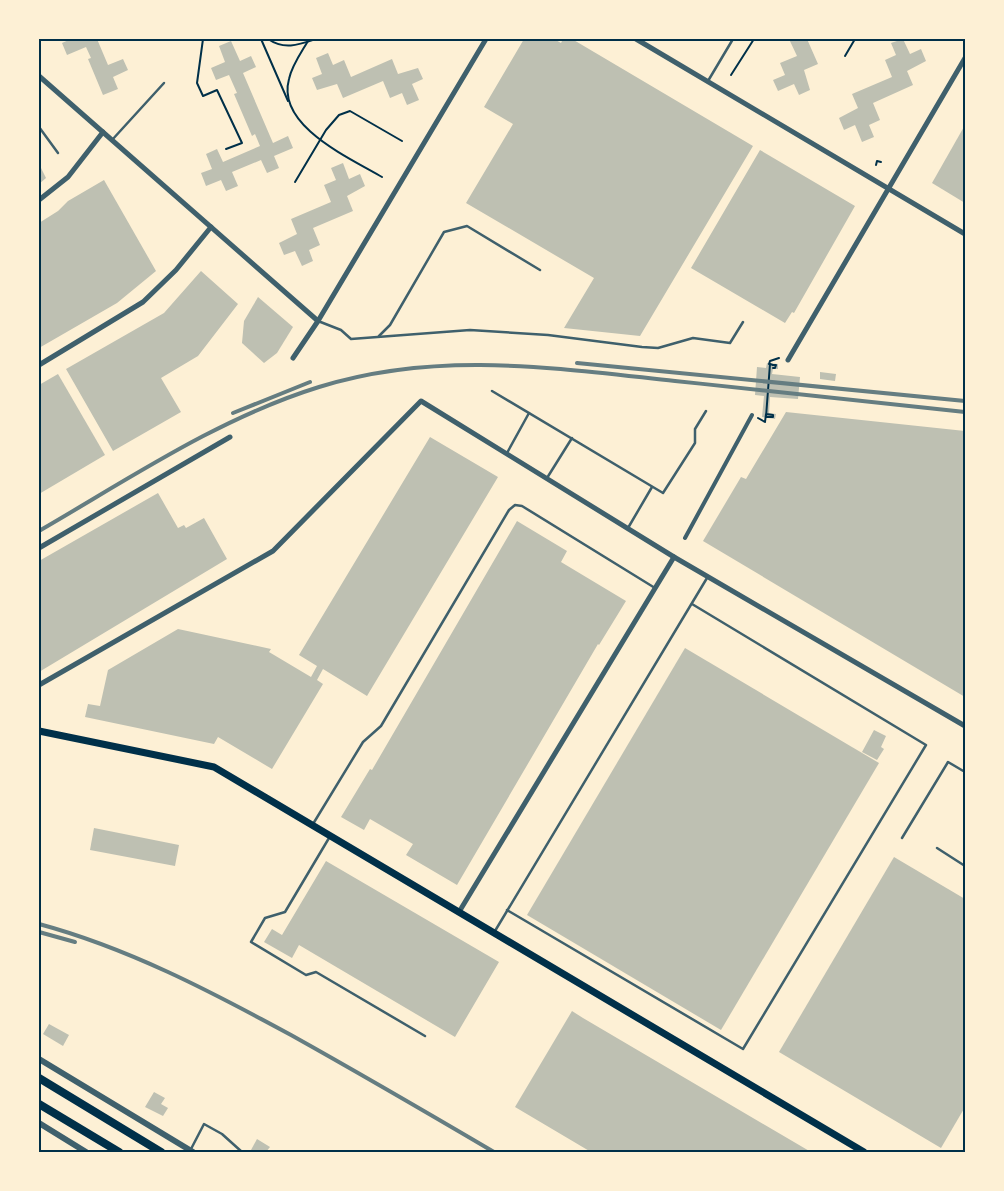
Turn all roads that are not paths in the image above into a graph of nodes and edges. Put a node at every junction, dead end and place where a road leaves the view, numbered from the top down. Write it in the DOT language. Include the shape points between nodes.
graph roads {
  1 [pos="486,39"];
  2 [pos="636,39"];
  3 [pos="733,39"];
  4 [pos="965,58"];
  5 [pos="39,76"];
  6 [pos="708,81"];
  7 [pos="164,83"];
  8 [pos="39,127"];
  9 [pos="103,132"];
  10 [pos="112,140"];
  11 [pos="58,153"];
  12 [pos="890,189"];
  13 [pos="39,200"];
  14 [pos="211,227"];
  15 [pos="965,234"];
  16 [pos="540,270"];
  17 [pos="318,322"];
  18 [pos="743,322"];
  19 [pos="378,337"];
  20 [pos="293,358"];
  21 [pos="788,360"];
  22 [pos="39,365"];
  23 [pos="492,391"];
  24 [pos="706,411"];
  25 [pos="529,413"];
  26 [pos="752,415"];
  27 [pos="230,437"];
  28 [pos="572,438"];
  29 [pos="507,454"];
  30 [pos="547,478"];
  31 [pos="652,488"];
  32 [pos="628,528"];
  33 [pos="685,538"];
  34 [pos="39,548"];
  35 [pos="674,557"];
  36 [pos="708,577"];
  37 [pos="655,588"];
  38 [pos="692,604"];
  39 [pos="39,685"];
  40 [pos="965,726"];
  41 [pos="39,731"];
  42 [pos="965,772"];
  43 [pos="313,826"];
  44 [pos="330,836"];
  45 [pos="902,838"];
  46 [pos="936,848"];
  47 [pos="965,866"];
  48 [pos="507,910"];
  49 [pos="460,912"];
  50 [pos="494,933"];
  51 [pos="425,1036"];
  52 [pos="39,1059"];
  53 [pos="39,1078"];
  54 [pos="39,1104"];
  55 [pos="39,1123"];
  56 [pos="192,1151"];
  57 [pos="86,1152"];
  58 [pos="119,1152"];
  59 [pos="162,1152"];
  60 [pos="242,1152"];
  61 [pos="864,1152"];
  1 -- 17 [label="street"];
  2 -- 6 [label="street"];
  3 -- 6 [label="lane"];
  4 -- 12 [label="street"];
  5 -- 9 [label="street"];
  6 -- 12 [label="street"];
  7 -- 10 [label="lane"];
  8 -- 11 [label="lane"];
  9 -- 10 [label="street"];
  9 -- 13 [label="street" via="68,176"];
  10 -- 14 [label="street"];
  12 -- 15 [label="street"];
  12 -- 21 [label="street"];
  14 -- 17 [label="street"];
  14 -- 22 [label="street" via="176,270 143,302"];
  16 -- 19 [label="lane" via="467,226 444,232 390,325"];
  17 -- 19 [label="lane" via="341,330 351,339"];
  17 -- 20 [label="street"];
  18 -- 19 [label="lane" via="730,343 692,338 658,348 470,330"];
  23 -- 25 [label="lane"];
  24 -- 31 [label="lane" via="695,429 695,443 663,493"];
  25 -- 28 [label="lane"];
  25 -- 29 [label="lane"];
  26 -- 33 [label="street"];
  27 -- 34 [label="street"];
  28 -- 30 [label="lane"];
  28 -- 31 [label="lane"];
  29 -- 30 [label="street"];
  29 -- 39 [label="street" via="421,401 273,551"];
  30 -- 32 [label="street"];
  31 -- 32 [label="lane"];
  32 -- 35 [label="street"];
  35 -- 36 [label="street"];
  35 -- 37 [label="street"];
  36 -- 38 [label="lane"];
  36 -- 40 [label="street"];
  37 -- 43 [label="lane" via="522,506 515,505 381,726 363,742"];
  37 -- 49 [label="street"];
  38 -- 48 [label="lane"];
  38 -- 48 [label="lane" via="926,745 743,1049"];
  41 -- 43 [label="main road" via="214,767"];
  42 -- 45 [label="lane" via="948,762"];
  43 -- 44 [label="main road"];
  44 -- 49 [label="main road"];
  44 -- 51 [label="lane" via="285,912 265,918 251,942 306,975 316,972"];
  46 -- 47 [label="lane"];
  48 -- 50 [label="lane"];
  49 -- 50 [label="main road"];
  50 -- 61 [label="main road"];
  52 -- 56 [label="street"];
  53 -- 59 [label="highway"];
  54 -- 58 [label="highway"];
  55 -- 57 [label="street"];
  56 -- 60 [label="lane" via="204,1124 222,1134"];
}
